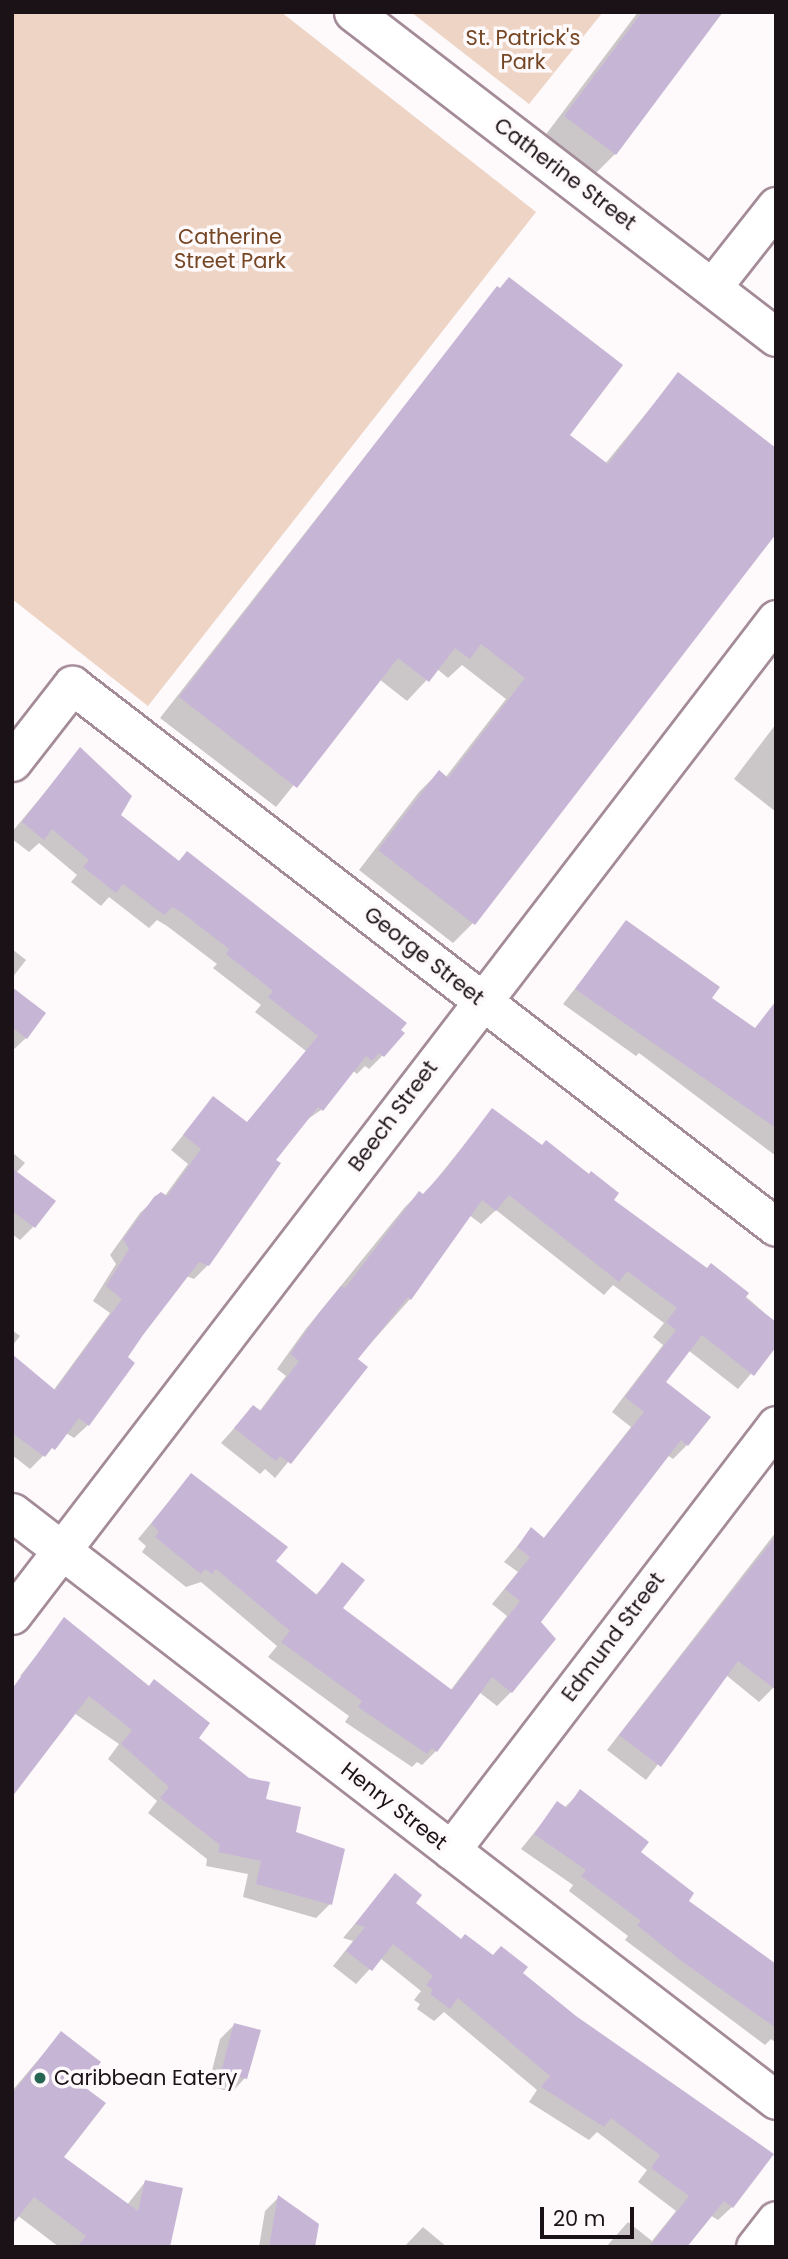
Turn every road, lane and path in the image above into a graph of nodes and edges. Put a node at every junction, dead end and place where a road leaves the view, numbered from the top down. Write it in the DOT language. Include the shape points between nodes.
graph roads {
  1 [pos="353,12"];
  2 [pos="776,205"];
  3 [pos="713,286"];
  4 [pos="776,337"];
  5 [pos="776,619"];
  6 [pos="12,762"];
  7 [pos="482,1000"];
  8 [pos="776,1227"];
  9 [pos="776,1425"];
  10 [pos="12,1512"];
  11 [pos="62,1551"];
  12 [pos="12,1615"];
  13 [pos="451,1850"];
  14 [pos="776,2100"];
  15 [pos="776,2220"];
  16 [pos="755,2247"];
  1 -- 3 [label="street, Catherine Street"];
  2 -- 3 [label="street"];
  3 -- 4 [label="street, Catherine Street"];
  5 -- 7 [label="street, Beech Street"];
  6 -- 7 [label="street, George Street" via="72,685"];
  7 -- 8 [label="street, George Street"];
  7 -- 11 [label="street, Beech Street"];
  9 -- 13 [label="street, Edmund Street"];
  10 -- 11 [label="street, Henry Street"];
  11 -- 12 [label="street, Beech Street"];
  11 -- 13 [label="street, Henry Street"];
  13 -- 14 [label="street, Henry Street"];
  15 -- 16 [label="street"];
}
